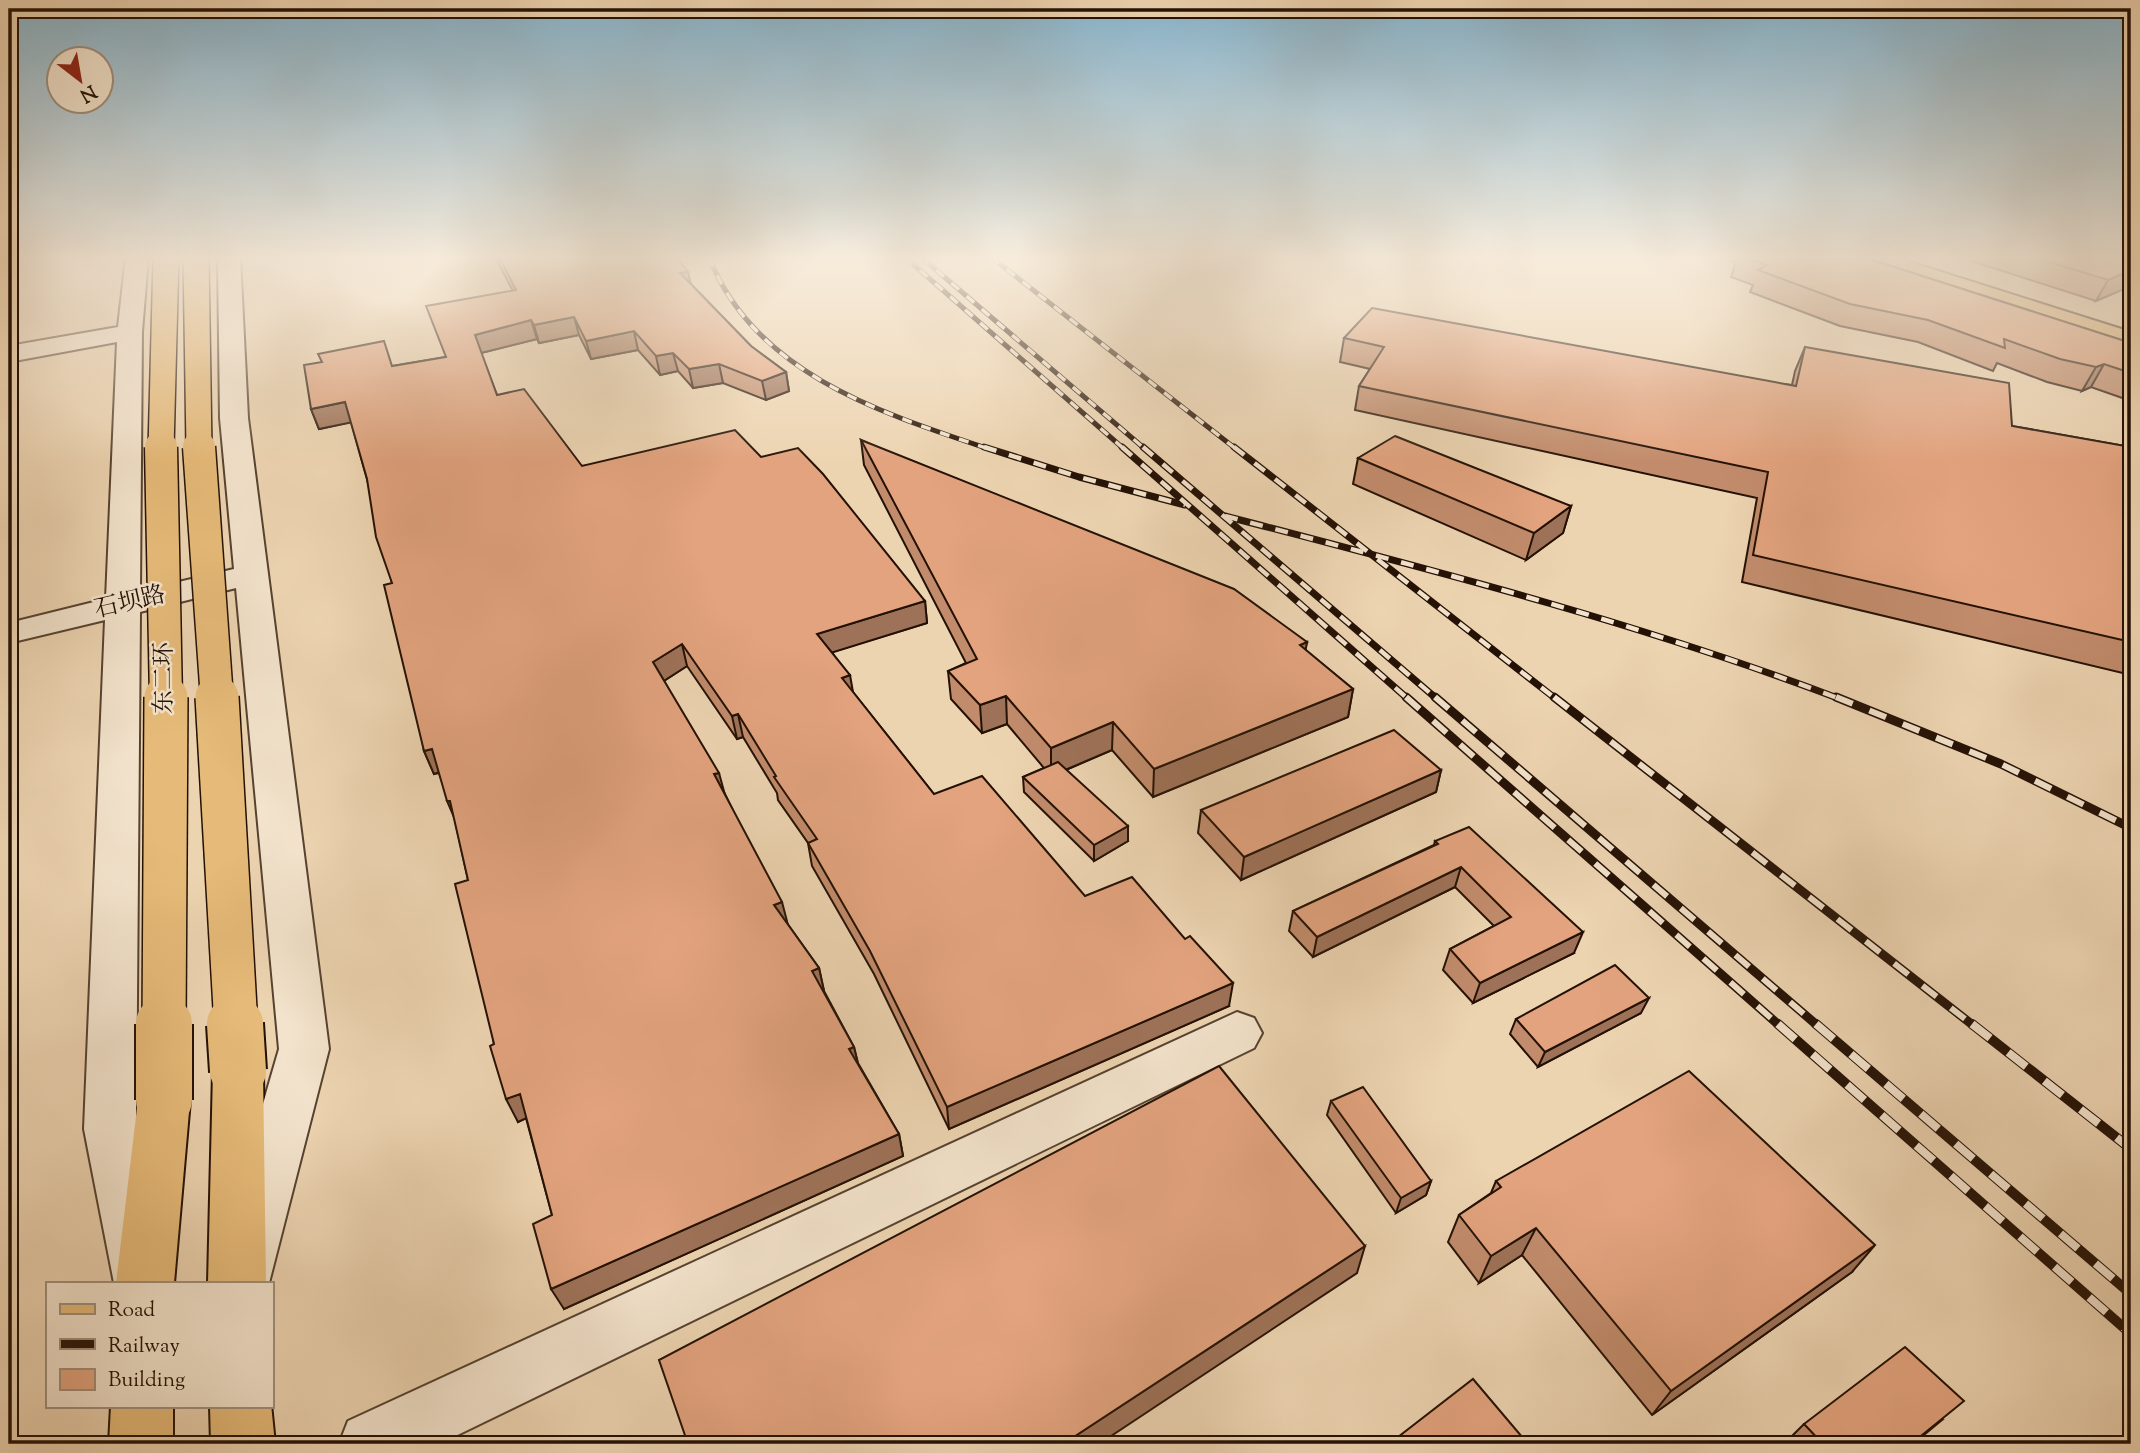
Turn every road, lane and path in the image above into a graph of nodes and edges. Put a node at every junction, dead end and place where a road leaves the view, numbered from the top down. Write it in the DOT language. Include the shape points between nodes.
graph roads {
  1 [pos="131,325"];
  2 [pos="164,325"];
  3 [pos="197,325"];
  4 [pos="231,325"];
  5 [pos="2065,325"];
  6 [pos="2083,325"];
  7 [pos="130,332"];
  8 [pos="2131,340"];
  9 [pos="2131,346"];
  10 [pos="9,354"];
  11 [pos="251,565"];
  12 [pos="124,596"];
  13 [pos="9,615"];
  14 [pos="9,633"];
  15 [pos="1237,1033"];
  16 [pos="144,1282"];
  17 [pos="144,1282"];
  18 [pos="239,1282"];
  19 [pos="239,1282"];
  20 [pos="142,1408"];
  21 [pos="241,1408"];
  22 [pos="141,1444"];
  23 [pos="243,1444"];
  24 [pos="371,1444"];
  1 -- 7 [label="street"];
  2 -- 16 [label="main road, 东二环, bridge" via="164,1100"];
  3 -- 18 [label="main road, 东二环, bridge" via="198,431 238,1071"];
  4 -- 11 [label="street" via="234,418"];
  5 -- 9 [label="main road"];
  6 -- 8 [label="main road"];
  7 -- 10 [label="street"];
  7 -- 12 [label="street"];
  11 -- 12 [label="street, 石坝路"];
  11 -- 19 [label="street" via="304,1049"];
  12 -- 13 [label="street, 石坝路"];
  12 -- 14 [label="street, 石坝路"];
  12 -- 17 [label="street" via="110,1129"];
  15 -- 24 [label="street"];
  20 -- 22 [label="main road"];
  21 -- 23 [label="main road"];
}
